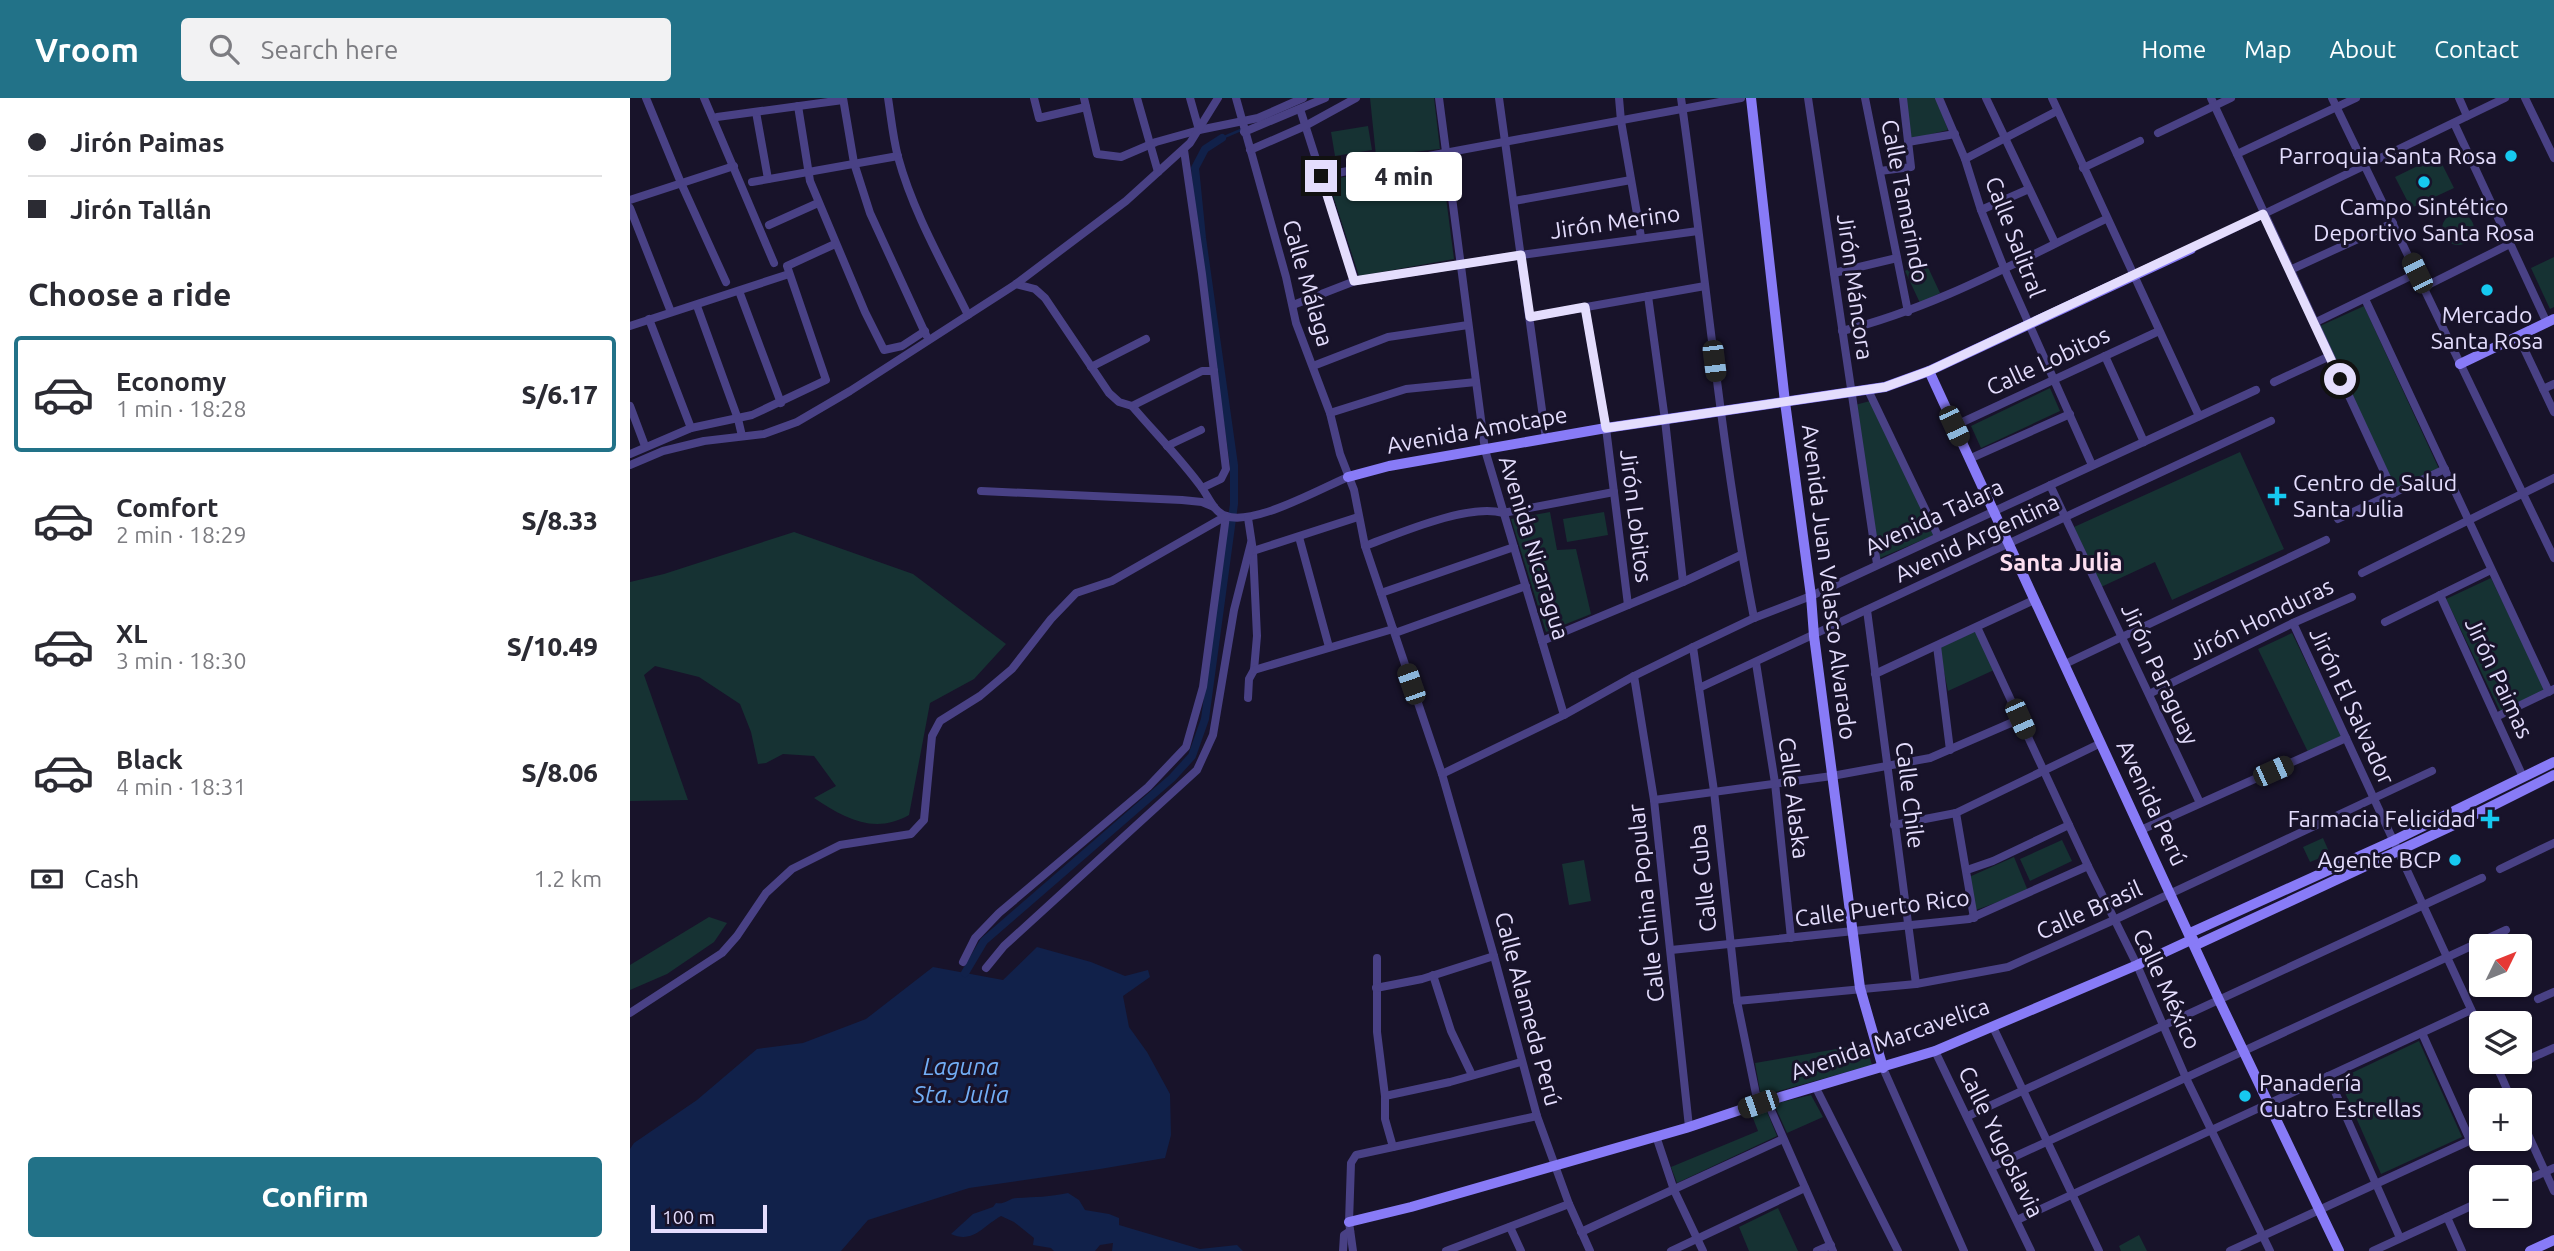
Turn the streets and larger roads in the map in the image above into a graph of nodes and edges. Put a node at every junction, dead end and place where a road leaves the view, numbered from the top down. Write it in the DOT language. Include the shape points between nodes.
graph roads {
  1 [pos="646,98"];
  2 [pos="707,98"];
  3 [pos="888,98"];
  4 [pos="1034,98"];
  5 [pos="1137,98"];
  6 [pos="1190,98"];
  7 [pos="1218,98"];
  8 [pos="1236,98"];
  9 [pos="1303,98"];
  10 [pos="1325,98"];
  11 [pos="1356,98"];
  12 [pos="1439,98"];
  13 [pos="1499,98"];
  14 [pos="1619,98"];
  15 [pos="1681,98"];
  16 [pos="1741,98"];
  17 [pos="1751,98"];
  18 [pos="1808,98"];
  19 [pos="1865,98"];
  20 [pos="1903,98"];
  21 [pos="1939,98"];
  22 [pos="1986,98"];
  23 [pos="2052,98"];
  24 [pos="2231,98"];
  25 [pos="2332,98"];
  26 [pos="2356,98"];
  27 [pos="2459,98"];
  28 [pos="2505,98"];
  29 [pos="2525,98"];
  30 [pos="843,99"];
  31 [pos="1085,102"];
  32 [pos="2213,102"];
  33 [pos="798,106"];
  34 [pos="2337,107"];
  35 [pos="1300,109"];
  36 [pos="1682,109"];
  37 [pos="2057,111"];
  38 [pos="756,112"];
  39 [pos="2468,116"];
  40 [pos="1620,121"];
  41 [pos="1242,122"];
  42 [pos="2454,123"];
  43 [pos="1305,126"];
  44 [pos="1199,130"];
  45 [pos="1244,132"];
  46 [pos="2158,132"];
  47 [pos="1955,134"];
  48 [pos="2006,139"];
  49 [pos="2140,141"];
  50 [pos="1506,142"];
  51 [pos="1908,142"];
  52 [pos="1150,145"];
  53 [pos="1184,150"];
  54 [pos="1250,150"];
  55 [pos="1446,153"];
  56 [pos="2237,153"];
  57 [pos="898,156"];
  58 [pos="2554,158"];
  59 [pos="1965,159"];
  60 [pos="854,163"];
  61 [pos="2365,165"];
  62 [pos="734,166"];
  63 [pos="2083,168"];
  64 [pos="1880,171"];
  65 [pos="807,172"];
  66 [pos="1158,172"];
  67 [pos="1321,176"];
  68 [pos="768,179"];
  69 [pos="1631,180"];
  70 [pos="752,182"];
  71 [pos="681,183"];
  72 [pos="2029,189"];
  73 [pos="630,200"];
  74 [pos="1514,201"];
  75 [pos="818,203"];
  76 [pos="630,208"];
  77 [pos="1981,210"];
  78 [pos="2263,214"];
  79 [pos="2106,219"];
  80 [pos="2393,223"];
  81 [pos="769,225"];
  82 [pos="1698,231"];
  83 [pos="1641,237"];
  84 [pos="2055,243"];
  85 [pos="835,244"];
  86 [pos="2510,244"];
  87 [pos="2191,249"];
  88 [pos="1521,255"];
  89 [pos="1897,258"];
  90 [pos="774,263"];
  91 [pos="1460,264"];
  92 [pos="2004,268"];
  93 [pos="2290,270"];
  94 [pos="1834,273"];
  95 [pos="2417,273"];
  96 [pos="789,274"];
  97 [pos="1031,274"];
  98 [pos="2133,276"];
  99 [pos="1354,281"];
  100 [pos="726,282"];
  101 [pos="1016,284"];
  102 [pos="1705,286"];
  103 [pos="2424,287"];
  104 [pos="739,291"];
  105 [pos="1648,296"];
  106 [pos="1045,298"];
  107 [pos="2365,299"];
  108 [pos="1293,305"];
  109 [pos="697,306"];
  110 [pos="1585,307"];
  111 [pos="671,312"];
  112 [pos="1908,312"];
  113 [pos="968,315"];
  114 [pos="1530,317"];
  115 [pos="649,319"];
  116 [pos="2550,321"];
  117 [pos="2028,323"];
  118 [pos="2314,323"];
  119 [pos="1468,325"];
  120 [pos="630,326"];
  121 [pos="925,331"];
  122 [pos="1842,331"];
  123 [pos="2159,331"];
  124 [pos="2518,336"];
  125 [pos="1146,339"];
  126 [pos="929,340"];
  127 [pos="2105,356"];
  128 [pos="2330,356"];
  129 [pos="2460,364"];
  130 [pos="1313,366"];
  131 [pos="1091,367"];
  132 [pos="1214,371"];
  133 [pos="1929,371"];
  134 [pos="2055,379"];
  135 [pos="1476,382"];
  136 [pos="2274,382"];
  137 [pos="2554,384"];
  138 [pos="2543,389"];
  139 [pos="1868,390"];
  140 [pos="2256,390"];
  141 [pos="1851,391"];
  142 [pos="1785,402"];
  143 [pos="781,403"];
  144 [pos="630,406"];
  145 [pos="1132,406"];
  146 [pos="1720,411"];
  147 [pos="2554,412"];
  148 [pos="1330,413"];
  149 [pos="2070,414"];
  150 [pos="2199,416"];
  151 [pos="738,419"];
  152 [pos="1665,419"];
  153 [pos="2270,421"];
  154 [pos="1954,426"];
  155 [pos="691,428"];
  156 [pos="1606,428"];
  157 [pos="1201,430"];
  158 [pos="742,436"];
  159 [pos="1546,439"];
  160 [pos="2144,442"];
  161 [pos="645,446"];
  162 [pos="1167,446"];
  163 [pos="1485,450"];
  164 [pos="630,454"];
  165 [pos="1969,459"];
  166 [pos="630,465"];
  167 [pos="2092,466"];
  168 [pos="2445,469"];
  169 [pos="1348,477"];
  170 [pos="2554,478"];
  171 [pos="2050,485"];
  172 [pos="1201,487"];
  173 [pos="981,491"];
  174 [pos="1614,492"];
  175 [pos="2394,493"];
  176 [pos="2523,494"];
  177 [pos="1182,500"];
  178 [pos="1214,507"];
  179 [pos="1993,511"];
  180 [pos="1503,513"];
  181 [pos="1226,516"];
  182 [pos="1358,517"];
  183 [pos="2065,517"];
  184 [pos="1248,518"];
  185 [pos="2337,519"];
  186 [pos="2468,520"];
  187 [pos="1938,536"];
  188 [pos="1299,537"];
  189 [pos="2326,540"];
  190 [pos="2009,544"];
  191 [pos="1365,545"];
  192 [pos="1252,547"];
  193 [pos="1514,547"];
  194 [pos="1741,555"];
  195 [pos="2554,558"];
  196 [pos="1877,565"];
  197 [pos="2491,570"];
  198 [pos="2362,573"];
  199 [pos="1683,582"];
  200 [pos="1525,586"];
  201 [pos="1381,593"];
  202 [pos="2440,595"];
  203 [pos="1811,596"];
  204 [pos="2352,597"];
  205 [pos="2034,600"];
  206 [pos="1629,605"];
  207 [pos="1867,610"];
  208 [pos="1754,618"];
  209 [pos="2385,622"];
  210 [pos="2293,623"];
  211 [pos="1977,627"];
  212 [pos="1394,631"];
  213 [pos="1814,636"];
  214 [pos="2122,637"];
  215 [pos="1542,641"];
  216 [pos="1937,646"];
  217 [pos="1329,647"];
  218 [pos="1693,647"];
  219 [pos="1756,663"];
  220 [pos="2065,664"];
  221 [pos="1254,670"];
  222 [pos="1875,674"];
  223 [pos="1634,676"];
  224 [pos="1699,688"];
  225 [pos="2551,690"];
  226 [pos="2149,694"];
  227 [pos="1248,698"];
  228 [pos="1564,715"];
  229 [pos="2496,717"];
  230 [pos="2020,719"];
  231 [pos="2346,738"];
  232 [pos="2101,743"];
  233 [pos="1950,750"];
  234 [pos="2554,762"];
  235 [pos="1886,766"];
  236 [pos="2432,771"];
  237 [pos="2044,772"];
  238 [pos="1442,774"];
  239 [pos="2554,775"];
  240 [pos="1832,776"];
  241 [pos="2523,777"];
  242 [pos="1775,783"];
  243 [pos="1714,791"];
  244 [pos="2373,798"];
  245 [pos="1654,800"];
  246 [pos="2200,803"];
  247 [pos="2472,808"];
  248 [pos="1956,813"];
  249 [pos="2451,813"];
  250 [pos="2456,824"];
  251 [pos="1894,825"];
  252 [pos="2069,825"];
  253 [pos="2141,830"];
  254 [pos="2554,844"];
  255 [pos="2396,846"];
  256 [pos="2088,866"];
  257 [pos="2500,869"];
  258 [pos="1967,870"];
  259 [pos="2482,878"];
  260 [pos="2171,894"];
  261 [pos="2423,905"];
  262 [pos="1974,918"];
  263 [pos="2114,920"];
  264 [pos="1907,926"];
  265 [pos="2506,930"];
  266 [pos="1852,932"];
  267 [pos="1791,938"];
  268 [pos="2193,939"];
  269 [pos="1730,944"];
  270 [pos="1671,950"];
  271 [pos="1494,956"];
  272 [pos="2447,957"];
  273 [pos="1377,958"];
  274 [pos="963,961"];
  275 [pos="2137,965"];
  276 [pos="986,968"];
  277 [pos="1433,975"];
  278 [pos="1916,984"];
  279 [pos="1376,988"];
  280 [pos="1860,988"];
  281 [pos="2554,992"];
  282 [pos="2538,999"];
  283 [pos="2219,1000"];
  284 [pos="1737,1001"];
  285 [pos="2471,1010"];
  286 [pos="630,1013"];
  287 [pos="2163,1026"];
  288 [pos="1993,1027"];
  289 [pos="2422,1032"];
  290 [pos="2554,1048"];
  291 [pos="1936,1051"];
  292 [pos="2244,1051"];
  293 [pos="2532,1058"];
  294 [pos="1521,1062"];
  295 [pos="1883,1068"];
  296 [pos="1472,1075"];
  297 [pos="2328,1076"];
  298 [pos="2186,1078"];
  299 [pos="1816,1088"];
  300 [pos="2024,1090"];
  301 [pos="1385,1096"];
  302 [pos="1762,1102"];
  303 [pos="2269,1104"];
  304 [pos="1537,1116"];
  305 [pos="1968,1116"];
  306 [pos="1689,1127"];
  307 [pos="2211,1130"];
  308 [pos="1656,1136"];
  309 [pos="2469,1138"];
  310 [pos="1783,1139"];
  311 [pos="2469,1140"];
  312 [pos="2048,1142"];
  313 [pos="2532,1143"];
  314 [pos="1393,1147"];
  315 [pos="1554,1165"];
  316 [pos="1992,1167"];
  317 [pos="2554,1168"];
  318 [pos="2545,1172"];
  319 [pos="2532,1178"];
  320 [pos="2376,1184"];
  321 [pos="1805,1188"];
  322 [pos="1674,1190"];
  323 [pos="2554,1191"];
  324 [pos="2073,1195"];
  325 [pos="1569,1203"];
  326 [pos="2469,1207"];
  327 [pos="2320,1210"];
  328 [pos="2447,1217"];
  329 [pos="2017,1220"];
  330 [pos="1350,1227"];
  331 [pos="1510,1227"];
  332 [pos="1581,1232"];
  333 [pos="2263,1236"];
  334 [pos="2400,1238"];
  335 [pos="1697,1239"];
  336 [pos="2554,1240"];
  337 [pos="1832,1248"];
  338 [pos="1962,1250"];
  339 [pos="1343,1251"];
  340 [pos="1353,1251"];
  341 [pos="1446,1251"];
  342 [pos="1521,1251"];
  343 [pos="1590,1251"];
  344 [pos="1671,1251"];
  345 [pos="1703,1251"];
  346 [pos="1817,1251"];
  347 [pos="1898,1251"];
  348 [pos="2031,1251"];
  349 [pos="2099,1251"];
  350 [pos="2230,1251"];
  351 [pos="2270,1251"];
  352 [pos="2339,1251"];
  353 [pos="2373,1251"];
  354 [pos="2462,1251"];
  355 [pos="2530,1251"];
  1 -- 71 [label="street"];
  2 -- 38 [label="street" via="719,119"];
  2 -- 62 [label="street"];
  3 -- 57 [label="street"];
  4 -- 31 [label="street" via="1040,118"];
  5 -- 52 [label="street"];
  6 -- 44 [label="street"];
  7 -- 44 [label="street"];
  8 -- 41 [label="street, Calle Málaga"];
  9 -- 41 [label="street"];
  10 -- 35 [label="street"];
  11 -- 43 [label="street"];
  12 -- 55 [label="street, Avenida Nicaragua"];
  13 -- 50 [label="street"];
  14 -- 40 [label="street"];
  15 -- 36 [label="street"];
  16 -- 36 [label="street"];
  17 -- 142 [label="street, Avenida Juan Velasco Alvarado"];
  18 -- 94 [label="street, Jirón Máncora"];
  19 -- 64 [label="street, Calle Tamarindo"];
  20 -- 51 [label="street"];
  21 -- 47 [label="street, Calle Salitral"];
  22 -- 48 [label="street"];
  23 -- 37 [label="street"];
  24 -- 32 [label="street"];
  25 -- 34 [label="street"];
  26 -- 34 [label="street"];
  27 -- 39 [label="street"];
  28 -- 39 [label="street, Avenida Amotape"];
  29 -- 58 [label="street"];
  30 -- 33 [label="street"];
  30 -- 60 [label="street"];
  31 -- 52 [label="street" via="1097,154 1121,157"];
  32 -- 46 [label="street"];
  32 -- 56 [label="street"];
  33 -- 38 [label="street"];
  33 -- 65 [label="street"];
  34 -- 56 [label="street"];
  34 -- 61 [label="street"];
  35 -- 43 [label="street"];
  35 -- 45 [label="street"];
  36 -- 40 [label="street"];
  36 -- 82 [label="street"];
  37 -- 48 [label="street"];
  37 -- 63 [label="street"];
  38 -- 68 [label="street"];
  39 -- 42 [label="street, Avenida Amotape"];
  40 -- 50 [label="street"];
  40 -- 69 [label="street"];
  41 -- 44 [label="street"];
  41 -- 45 [label="street, Calle Málaga"];
  42 -- 61 [label="street, Avenida Amotape"];
  42 -- 86 [label="street"];
  43 -- 54 [label="street"];
  43 -- 67 [label="street"];
  44 -- 52 [label="street"];
  44 -- 53 [label="street"];
  45 -- 54 [label="street, Calle Málaga"];
  47 -- 51 [label="street"];
  47 -- 59 [label="street, Calle Salitral"];
  48 -- 59 [label="street"];
  48 -- 72 [label="street"];
  49 -- 63 [label="street"];
  50 -- 55 [label="street"];
  50 -- 74 [label="street"];
  51 -- 64 [label="street" via="1911,167"];
  52 -- 66 [label="street"];
  53 -- 66 [label="street"];
  53 -- 132 [label="street"];
  54 -- 108 [label="street, Calle Málaga"];
  55 -- 67 [label="street"];
  55 -- 91 [label="street, Avenida Nicaragua"];
  56 -- 78 [label="street"];
  57 -- 60 [label="street"];
  57 -- 113 [label="street"];
  59 -- 77 [label="street, Calle Salitral"];
  60 -- 65 [label="street"];
  60 -- 121 [label="street" via="870,213"];
  61 -- 78 [label="street, Avenida Amotape"];
  61 -- 80 [label="street"];
  62 -- 71 [label="street"];
  62 -- 90 [label="street"];
  63 -- 79 [label="street"];
  64 -- 89 [label="street, Calle Tamarindo"];
  65 -- 68 [label="street"];
  65 -- 75 [label="street"];
  66 -- 97 [label="street"];
  67 -- 99 [label="street"];
  68 -- 70 [label="street"];
  69 -- 74 [label="street"];
  69 -- 83 [label="street"];
  71 -- 73 [label="street"];
  71 -- 100 [label="street"];
  72 -- 77 [label="street"];
  72 -- 84 [label="street"];
  74 -- 88 [label="street"];
  75 -- 81 [label="street"];
  75 -- 85 [label="street"];
  76 -- 111 [label="street"];
  77 -- 92 [label="street, Calle Salitral"];
  78 -- 87 [label="street, Avenida Amotape"];
  78 -- 93 [label="street"];
  79 -- 84 [label="street"];
  79 -- 98 [label="street"];
  80 -- 93 [label="street"];
  80 -- 95 [label="street"];
  82 -- 83 [label="street, Jirón Merino"];
  82 -- 102 [label="street"];
  83 -- 88 [label="street, Jirón Merino"];
  84 -- 92 [label="street"];
  85 -- 96 [label="street" via="789,264"];
  85 -- 121 [label="street" via="884,350 902,346"];
  86 -- 103 [label="street"];
  86 -- 116 [label="street"];
  87 -- 98 [label="street, Avenida Amotape"];
  88 -- 91 [label="street, Jirón Merino"];
  88 -- 114 [label="street"];
  89 -- 94 [label="street"];
  89 -- 112 [label="street, Calle Tamarindo"];
  91 -- 99 [label="street, Jirón Merino"];
  91 -- 119 [label="street, Avenida Nicaragua"];
  92 -- 112 [label="street"];
  92 -- 117 [label="street, Calle Salitral"];
  93 -- 118 [label="street"];
  94 -- 122 [label="street, Jirón Máncora"];
  95 -- 103 [label="street"];
  95 -- 107 [label="street"];
  96 -- 104 [label="street"];
  96 -- 143 [label="street" via="826,380"];
  97 -- 101 [label="street"];
  97 -- 106 [label="street"];
  98 -- 117 [label="street, Avenida Amotape"];
  98 -- 123 [label="street"];
  99 -- 108 [label="street, Jirón Merino"];
  101 -- 106 [label="street" via="1035,289"];
  101 -- 113 [label="street"];
  102 -- 105 [label="street"];
  102 -- 146 [label="street"];
  103 -- 129 [label="street"];
  104 -- 109 [label="street"];
  104 -- 143 [label="street"];
  105 -- 110 [label="street"];
  105 -- 152 [label="street"];
  106 -- 131 [label="street"];
  107 -- 118 [label="street"];
  107 -- 168 [label="street"];
  108 -- 130 [label="street, Calle Málaga"];
  109 -- 111 [label="street"];
  109 -- 151 [label="street"];
  110 -- 114 [label="street"];
  110 -- 156 [label="street, Jirón Lobitos"];
  111 -- 115 [label="street"];
  112 -- 122 [label="street"];
  113 -- 126 [label="street"];
  114 -- 159 [label="street"];
  115 -- 120 [label="street"];
  115 -- 155 [label="street"];
  116 -- 124 [label="street"];
  117 -- 133 [label="street, Avenida Amotape"];
  117 -- 134 [label="street, Calle Salitral"];
  118 -- 128 [label="street"];
  119 -- 130 [label="street" via="1388,337"];
  119 -- 135 [label="street, Avenida Nicaragua"];
  121 -- 126 [label="street"];
  122 -- 141 [label="street, Jirón Máncora"];
  123 -- 127 [label="street, Calle Lobitos"];
  123 -- 150 [label="street"];
  124 -- 129 [label="street"];
  124 -- 138 [label="street"];
  125 -- 131 [label="street"];
  126 -- 158 [label="street" via="797,422"];
  127 -- 134 [label="street, Calle Lobitos"];
  127 -- 160 [label="street"];
  128 -- 136 [label="street"];
  128 -- 175 [label="street"];
  129 -- 176 [label="street"];
  130 -- 148 [label="street, Calle Málaga"];
  131 -- 145 [label="street" via="1109,393"];
  132 -- 145 [label="street" via="1202,371"];
  132 -- 172 [label="street" via="1226,469 1221,480"];
  133 -- 139 [label="street, Avenida Amotape"];
  133 -- 154 [label="street, Avenida Perú"];
  134 -- 149 [label="street, Calle Salitral"];
  134 -- 154 [label="street, Calle Lobitos"];
  135 -- 148 [label="street" via="1406,389"];
  135 -- 163 [label="street, Avenida Nicaragua"];
  137 -- 138 [label="street"];
  138 -- 147 [label="street"];
  139 -- 141 [label="street, Avenida Amotape"];
  139 -- 187 [label="street"];
  140 -- 150 [label="street, Avenida Talara"];
  141 -- 142 [label="street, Avenida Amotape"];
  141 -- 196 [label="street, Jirón Máncora"];
  142 -- 146 [label="street, Avenida Amotape"];
  142 -- 203 [label="street, Avenida Juan Velasco Alvarado"];
  143 -- 151 [label="street"];
  144 -- 161 [label="street"];
  145 -- 162 [label="street"];
  146 -- 152 [label="street, Avenida Amotape"];
  146 -- 194 [label="street"];
  148 -- 169 [label="street, Calle Málaga"];
  149 -- 165 [label="street"];
  149 -- 167 [label="street, Calle Salitral"];
  150 -- 160 [label="street, Avenida Talara"];
  151 -- 155 [label="street"];
  151 -- 158 [label="street"];
  152 -- 156 [label="street, Avenida Amotape"];
  152 -- 199 [label="street"];
  153 -- 183 [label="street, Avenid Argentina"];
  154 -- 165 [label="street, Avenida Perú"];
  155 -- 161 [label="street"];
  156 -- 159 [label="street, Avenida Amotape"];
  156 -- 174 [label="street, Jirón Lobitos"];
  157 -- 162 [label="street"];
  158 -- 166 [label="street" via="663,451"];
  159 -- 163 [label="street, Avenida Amotape"];
  160 -- 167 [label="street, Avenida Talara"];
  161 -- 164 [label="street"];
  162 -- 172 [label="street"];
  163 -- 169 [label="street, Avenida Amotape"];
  163 -- 180 [label="street, Avenida Nicaragua"];
  165 -- 179 [label="street, Avenida Perú"];
  167 -- 171 [label="street, Avenida Talara"];
  168 -- 175 [label="street"];
  168 -- 186 [label="street"];
  169 -- 182 [label="street, Calle Málaga"];
  169 -- 184 [label="street"];
  170 -- 176 [label="street"];
  171 -- 179 [label="street, Avenida Talara"];
  171 -- 183 [label="street, Jirón Paraguay"];
  172 -- 177 [label="street"];
  172 -- 178 [label="street"];
  173 -- 177 [label="street"];
  174 -- 180 [label="street"];
  174 -- 206 [label="street, Jirón Lobitos"];
  175 -- 185 [label="street"];
  176 -- 186 [label="street"];
  176 -- 195 [label="street"];
  177 -- 178 [label="street"];
  178 -- 181 [label="street"];
  179 -- 187 [label="street, Avenida Talara"];
  179 -- 190 [label="street, Avenida Perú"];
  180 -- 191 [label="street" via="1468,513"];
  180 -- 193 [label="street, Avenida Nicaragua"];
  181 -- 184 [label="street"];
  181 -- 274 [label="street" via="1203,687 1185,747 1148,787 999,913 975,938"];
  181 -- 286 [label="street" via="1112,581 1076,593 1012,669 940,721 932,736 924,820 916,830 900,837 840,845 792,869 766,893 722,953"];
  182 -- 188 [label="street"];
  182 -- 191 [label="street, Calle Málaga"];
  183 -- 190 [label="street, Avenid Argentina"];
  183 -- 214 [label="street, Jirón Paraguay"];
  184 -- 192 [label="street"];
  186 -- 197 [label="street"];
  186 -- 198 [label="street"];
  187 -- 196 [label="street, Avenida Talara"];
  188 -- 192 [label="street"];
  188 -- 217 [label="street"];
  189 -- 214 [label="street"];
  190 -- 205 [label="street, Avenida Perú"];
  190 -- 207 [label="street, Avenid Argentina"];
  191 -- 201 [label="street, Calle Málaga"];
  192 -- 221 [label="street" via="1257,636"];
  192 -- 276 [label="street" via="1234,610 1213,735 1197,770 1004,946"];
  193 -- 200 [label="street, Avenida Nicaragua"];
  193 -- 201 [label="street"];
  194 -- 199 [label="street"];
  194 -- 208 [label="street"];
  196 -- 203 [label="street, Avenida Talara"];
  197 -- 202 [label="street"];
  197 -- 225 [label="street"];
  199 -- 206 [label="street"];
  200 -- 212 [label="street"];
  200 -- 215 [label="street, Avenida Nicaragua"];
  201 -- 212 [label="street, Calle Málaga"];
  202 -- 209 [label="street"];
  202 -- 229 [label="street, Jirón Paimas"];
  203 -- 208 [label="street, Avenida Talara"];
  203 -- 213 [label="street, Avenida Juan Velasco Alvarado"];
  204 -- 210 [label="street, Jirón Honduras"];
  205 -- 211 [label="street"];
  205 -- 220 [label="street, Avenida Perú"];
  206 -- 215 [label="street"];
  207 -- 213 [label="street, Avenid Argentina"];
  207 -- 222 [label="street, Calle Chile"];
  208 -- 218 [label="street, Avenida Talara"];
  210 -- 226 [label="street, Jirón Honduras"];
  210 -- 231 [label="street, Jirón El Salvador"];
  211 -- 216 [label="street"];
  211 -- 230 [label="street, Calle México"];
  212 -- 217 [label="street"];
  212 -- 238 [label="street, Calle Alameda Perú"];
  213 -- 219 [label="street, Avenid Argentina"];
  213 -- 240 [label="street, Avenida Juan Velasco Alvarado"];
  214 -- 220 [label="street"];
  214 -- 226 [label="street, Jirón Paraguay"];
  215 -- 228 [label="street, Avenida Nicaragua"];
  216 -- 222 [label="street"];
  216 -- 233 [label="street"];
  217 -- 221 [label="street"];
  218 -- 223 [label="street, Avenida Talara"];
  218 -- 224 [label="street, Calle Cuba"];
  219 -- 224 [label="street, Avenid Argentina"];
  219 -- 242 [label="street, Calle Alaska"];
  220 -- 232 [label="street, Avenida Perú"];
  221 -- 227 [label="street"];
  222 -- 235 [label="street, Calle Chile"];
  223 -- 228 [label="street, Avenida Talara"];
  223 -- 245 [label="street, Calle China Popular"];
  224 -- 243 [label="street, Calle Cuba"];
  225 -- 229 [label="street"];
  226 -- 246 [label="street, Jirón Paraguay"];
  228 -- 238 [label="street, Avenida Talara"];
  229 -- 241 [label="street, Jirón Paimas"];
  230 -- 233 [label="street"];
  230 -- 237 [label="street, Calle México"];
  231 -- 244 [label="street, Jirón El Salvador"];
  231 -- 246 [label="street"];
  232 -- 237 [label="street"];
  232 -- 253 [label="street, Avenida Perú"];
  233 -- 235 [label="street"];
  234 -- 241 [label="street, Avenida Marcavelica"];
  235 -- 240 [label="street"];
  235 -- 251 [label="street, Calle Chile"];
  236 -- 244 [label="street, Calle Brasil"];
  237 -- 248 [label="street"];
  237 -- 252 [label="street, Calle México"];
  238 -- 271 [label="street, Calle Alameda Perú"];
  239 -- 247 [label="street, Avenida Marcavelica"];
  240 -- 242 [label="street"];
  240 -- 266 [label="street, Avenida Juan Velasco Alvarado"];
  241 -- 247 [label="street, Avenida Marcavelica"];
  242 -- 243 [label="street"];
  242 -- 267 [label="street, Calle Alaska"];
  243 -- 245 [label="street"];
  243 -- 269 [label="street, Calle Cuba"];
  244 -- 255 [label="street, Jirón El Salvador"];
  244 -- 260 [label="street, Calle Brasil"];
  245 -- 270 [label="street, Calle China Popular"];
  246 -- 253 [label="street"];
  247 -- 249 [label="street, Avenida Marcavelica"];
  247 -- 250 [label="street, Avenida Marcavelica"];
  248 -- 251 [label="street"];
  248 -- 258 [label="street"];
  249 -- 250 [label="street"];
  249 -- 255 [label="street, Avenida Marcavelica"];
  250 -- 255 [label="street, Avenida Marcavelica"];
  251 -- 264 [label="street, Calle Chile"];
  252 -- 256 [label="street, Calle México"];
  252 -- 258 [label="street"];
  253 -- 260 [label="street, Avenida Perú"];
  254 -- 257 [label="street"];
  255 -- 261 [label="street, Jirón El Salvador"];
  255 -- 268 [label="street, Avenida Marcavelica"];
  256 -- 262 [label="street, Calle Puerto Rico"];
  256 -- 263 [label="street, Calle México"];
  258 -- 262 [label="street"];
  259 -- 261 [label="street"];
  260 -- 263 [label="street, Calle Brasil"];
  260 -- 268 [label="street, Avenida Perú"];
  261 -- 272 [label="street, Jirón El Salvador"];
  261 -- 283 [label="street"];
  262 -- 264 [label="street, Calle Puerto Rico"];
  263 -- 275 [label="street, Calle México"];
  263 -- 278 [label="street, Calle Brasil" via="2008,967"];
  264 -- 266 [label="street, Calle Puerto Rico"];
  264 -- 278 [label="street, Calle Chile"];
  265 -- 272 [label="street"];
  266 -- 267 [label="street, Calle Puerto Rico"];
  266 -- 280 [label="street, Avenida Juan Velasco Alvarado"];
  267 -- 269 [label="street, Calle Puerto Rico"];
  268 -- 275 [label="street, Avenida Marcavelica"];
  268 -- 283 [label="street, Avenida Perú"];
  269 -- 270 [label="street, Calle Puerto Rico"];
  269 -- 284 [label="street, Calle Cuba"];
  270 -- 306 [label="street, Calle China Popular"];
  271 -- 277 [label="street"];
  271 -- 294 [label="street, Calle Alameda Perú"];
  272 -- 285 [label="street, Jirón El Salvador"];
  272 -- 292 [label="street"];
  273 -- 279 [label="street"];
  275 -- 287 [label="street, Calle México"];
  275 -- 288 [label="street, Avenida Marcavelica"];
  277 -- 279 [label="street"];
  277 -- 296 [label="street"];
  278 -- 280 [label="street, Calle Brasil"];
  279 -- 301 [label="street"];
  280 -- 284 [label="street, Calle Brasil"];
  280 -- 295 [label="street, Avenida Juan Velasco Alvarado"];
  281 -- 282 [label="street"];
  283 -- 287 [label="street"];
  283 -- 292 [label="street, Avenida Perú"];
  284 -- 302 [label="street, Calle Cuba"];
  285 -- 289 [label="street"];
  287 -- 298 [label="street, Calle México"];
  287 -- 300 [label="street"];
  288 -- 291 [label="street, Avenida Marcavelica"];
  288 -- 300 [label="street"];
  289 -- 297 [label="street"];
  289 -- 309 [label="street"];
  290 -- 293 [label="street"];
  291 -- 295 [label="street, Avenida Marcavelica"];
  291 -- 305 [label="street, Calle Yugoslavia"];
  292 -- 298 [label="street"];
  292 -- 303 [label="street, Avenida Perú"];
  294 -- 296 [label="street"];
  294 -- 304 [label="street, Calle Alameda Perú"];
  295 -- 299 [label="street, Avenida Marcavelica"];
  295 -- 338 [label="street"];
  296 -- 301 [label="street"];
  297 -- 303 [label="street"];
  297 -- 320 [label="street"];
  298 -- 307 [label="street, Calle México"];
  298 -- 312 [label="street"];
  299 -- 302 [label="street, Avenida Marcavelica"];
  299 -- 347 [label="street"];
  300 -- 305 [label="street"];
  300 -- 312 [label="street"];
  301 -- 314 [label="street" via="1385,1119"];
  302 -- 306 [label="street, Avenida Marcavelica"];
  302 -- 310 [label="street, Calle Cuba"];
  303 -- 307 [label="street"];
  303 -- 327 [label="street, Avenida Perú"];
  304 -- 314 [label="street"];
  304 -- 315 [label="street, Calle Alameda Perú"];
  305 -- 316 [label="street, Calle Yugoslavia"];
  306 -- 308 [label="street, Avenida Marcavelica"];
  307 -- 324 [label="street"];
  307 -- 333 [label="street, Calle México"];
  308 -- 315 [label="street, Avenida Marcavelica"];
  308 -- 322 [label="street"];
  310 -- 321 [label="street, Calle Cuba"];
  310 -- 322 [label="street"];
  311 -- 320 [label="street"];
  312 -- 316 [label="street"];
  312 -- 324 [label="street"];
  313 -- 318 [label="street"];
  314 -- 330 [label="street" via="1356,1155 1351,1163"];
  315 -- 325 [label="street, Calle Alameda Perú"];
  315 -- 330 [label="street, Avenida Marcavelica"];
  316 -- 329 [label="street, Calle Yugoslavia"];
  317 -- 318 [label="street"];
  318 -- 319 [label="street"];
  318 -- 323 [label="street"];
  320 -- 327 [label="street"];
  320 -- 334 [label="street"];
  321 -- 335 [label="street"];
  321 -- 337 [label="street, Calle Cuba"];
  322 -- 332 [label="street"];
  322 -- 335 [label="street"];
  324 -- 329 [label="street"];
  324 -- 349 [label="street"];
  325 -- 331 [label="street"];
  325 -- 332 [label="street, Calle Alameda Perú"];
  326 -- 328 [label="street"];
  327 -- 333 [label="street"];
  327 -- 352 [label="street, Avenida Perú"];
  328 -- 334 [label="street"];
  328 -- 354 [label="street"];
  329 -- 348 [label="street, Calle Yugoslavia"];
  330 -- 339 [label="street" via="1344,1235"];
  330 -- 340 [label="street"];
  331 -- 341 [label="street"];
  331 -- 342 [label="street"];
  332 -- 343 [label="street, Calle Alameda Perú"];
  333 -- 350 [label="street"];
  333 -- 351 [label="street, Calle México"];
  334 -- 353 [label="street"];
  335 -- 344 [label="street"];
  335 -- 345 [label="street"];
  336 -- 355 [label="street"];
  337 -- 346 [label="street"];
}
